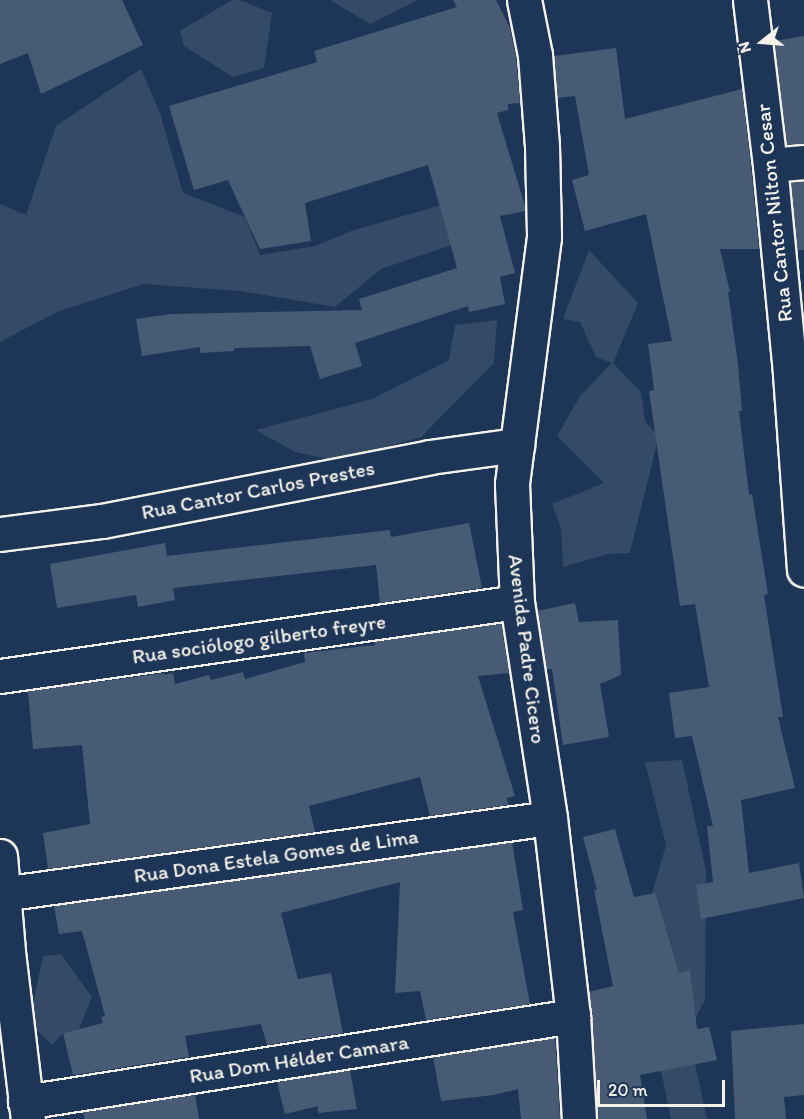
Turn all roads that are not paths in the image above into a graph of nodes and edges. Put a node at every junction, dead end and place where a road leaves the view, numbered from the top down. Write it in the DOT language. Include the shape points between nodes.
graph roads {
  1 [pos="524,0"];
  2 [pos="750,0"];
  3 [pos="804,162"];
  4 [pos="770,165"];
  5 [pos="797,374"];
  6 [pos="517,445"];
  7 [pos="0,534"];
  8 [pos="804,570"];
  9 [pos="517,602"];
  10 [pos="0,676"];
  11 [pos="550,818"];
  12 [pos="0,856"];
  13 [pos="2,894"];
  14 [pos="573,1016"];
  15 [pos="26,1111"];
  16 [pos="579,1119"];
  1 -- 6 [label="street, Avenida Padre Cicero" via="535,55 544,237"];
  2 -- 4 [label="street, Rua Cantor Nilton Cesar"];
  3 -- 4 [label="street"];
  4 -- 5 [label="street, Rua Cantor Nilton Cesar"];
  5 -- 8 [label="street, Rua Cantor Nilton Cesar"];
  6 -- 7 [label="street, Rua Cantor Carlos Prestes" via="430,457 102,521"];
  6 -- 9 [label="street, Avenida Padre Cicero" via="512,484"];
  9 -- 10 [label="street, Rua sociólogo gilberto freyre"];
  9 -- 11 [label="street, Avenida Padre Cicero"];
  11 -- 13 [label="street, Rua Dona Estela Gomes de Lima"];
  11 -- 14 [label="street, Avenida Padre Cicero"];
  12 -- 13 [label="street"];
  13 -- 15 [label="street"];
  14 -- 15 [label="street, Rua Dom Hélder Camara"];
  14 -- 16 [label="street, Avenida Padre Cicero"];
}
